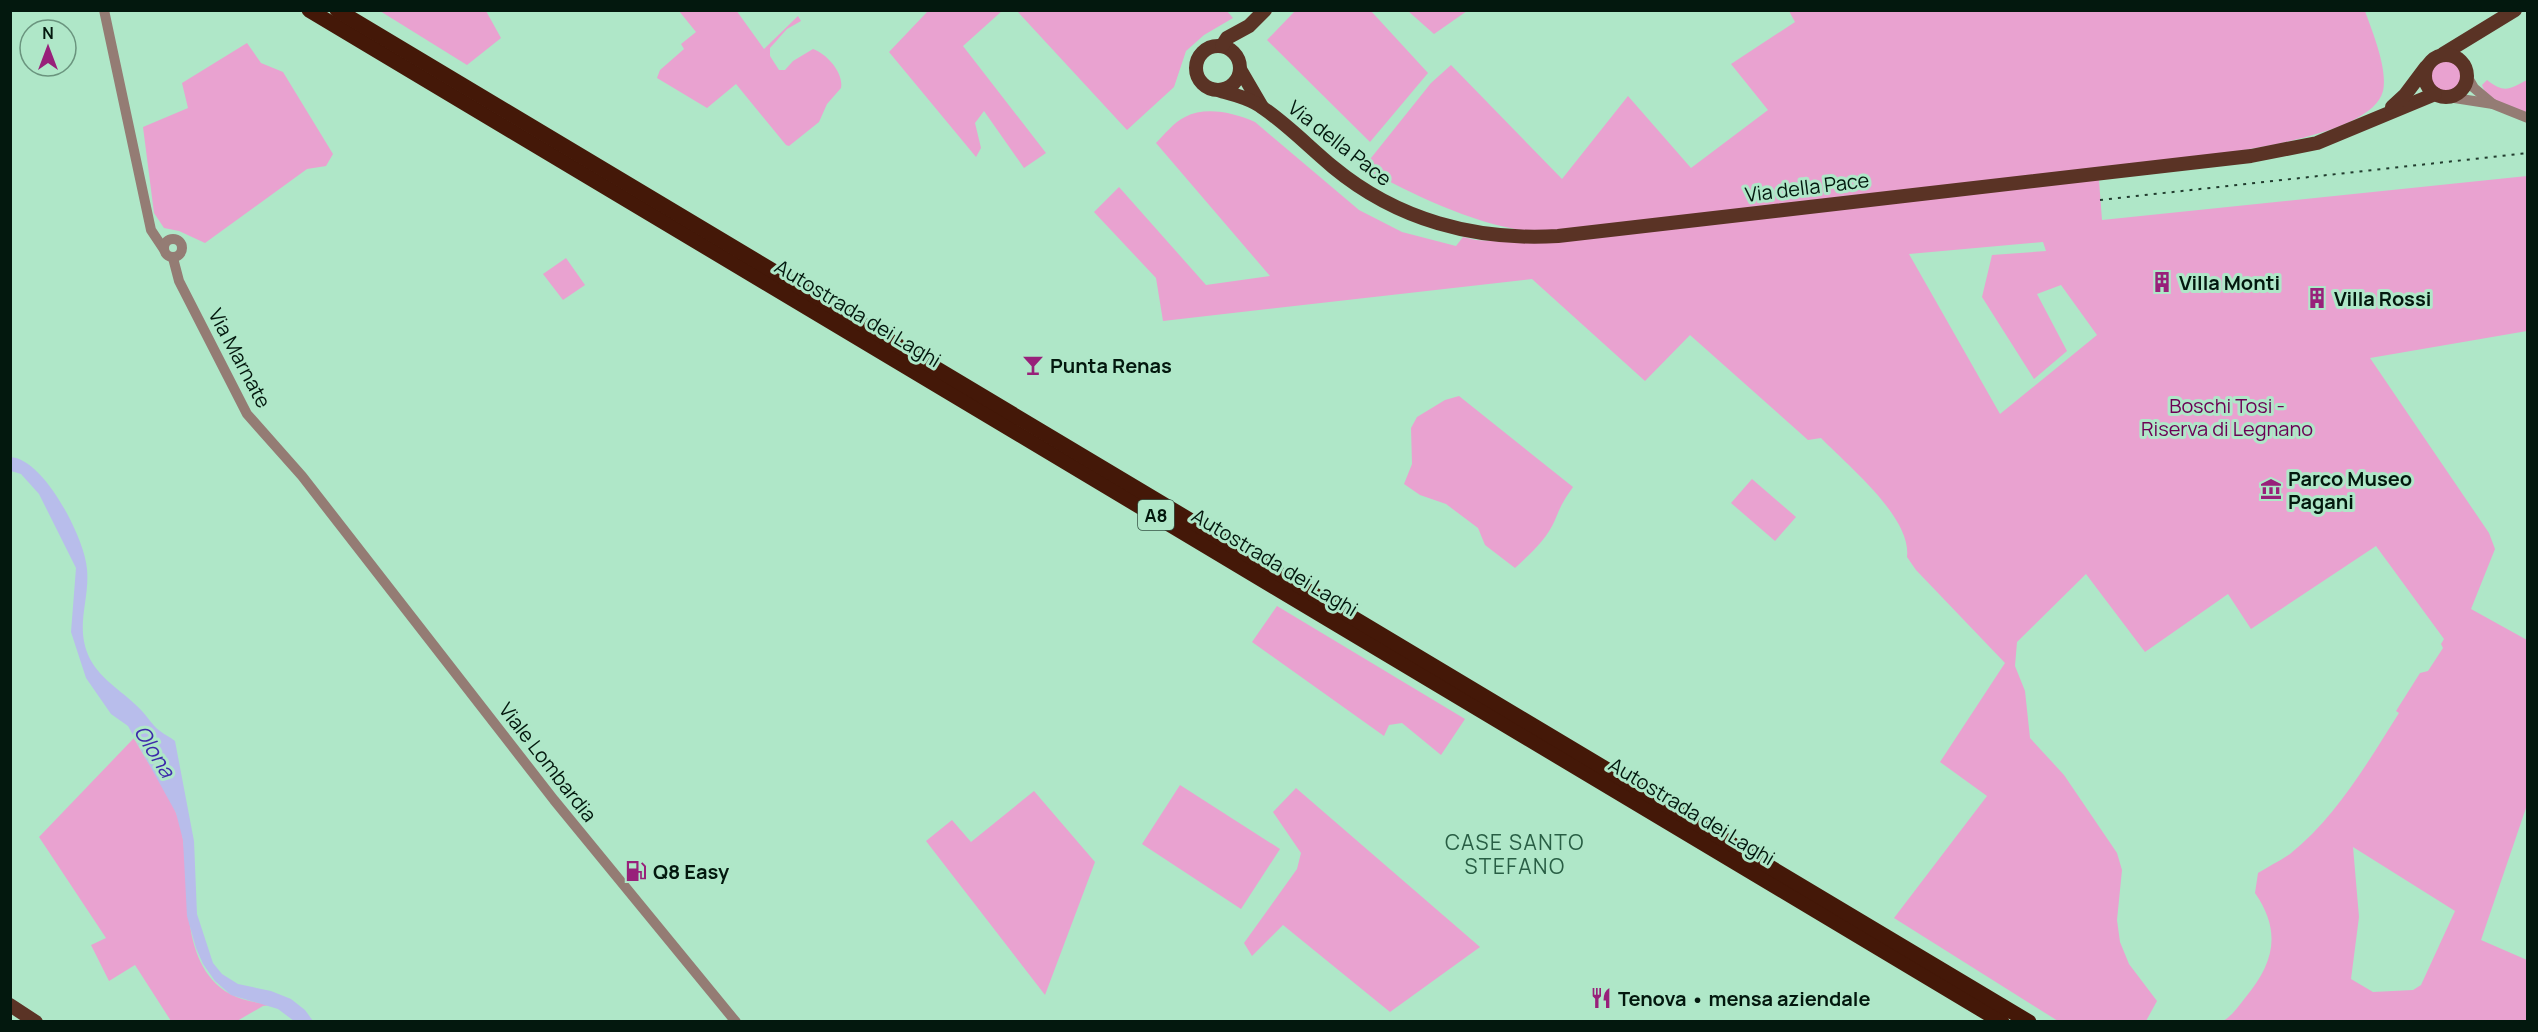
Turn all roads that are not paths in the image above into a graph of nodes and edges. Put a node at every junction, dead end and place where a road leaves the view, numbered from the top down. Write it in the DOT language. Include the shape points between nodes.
graph roads {
  1 [pos="104,10"];
  2 [pos="309,10"];
  3 [pos="337,10"];
  4 [pos="1265,10"];
  5 [pos="2515,10"];
  6 [pos="1249,26"];
  7 [pos="2478,34"];
  8 [pos="1222,46"];
  9 [pos="1235,54"];
  10 [pos="2443,54"];
  11 [pos="2426,67"];
  12 [pos="2465,69"];
  13 [pos="1241,71"];
  14 [pos="1221,91"];
  15 [pos="2441,96"];
  16 [pos="2493,104"];
  17 [pos="1262,107"];
  18 [pos="2386,113"];
  19 [pos="2528,118"];
  20 [pos="163,248"];
  21 [pos="173,258"];
  22 [pos="337,522"];
  23 [pos="10,1005"];
  24 [pos="36,1022"];
  25 [pos="736,1022"];
  26 [pos="2002,1022"];
  27 [pos="2029,1022"];
  1 -- 20 [label="street, Via Marnate" via="151,230"];
  2 -- 26 [label="highway, Autostrada dei Laghi / A8"];
  3 -- 27 [label="highway, Autostrada dei Laghi / A8"];
  4 -- 6 [label="main road"];
  5 -- 7 [label="main road"];
  6 -- 8 [label="main road" via="1227,38"];
  6 -- 9 [label="main road"];
  7 -- 10 [label="main road"];
  7 -- 12 [label="main road"];
  8 -- 9 [label="main road"];
  8 -- 14 [label="main road" via="1202,53 1196,66 1196,75 1203,85"];
  9 -- 13 [label="main road"];
  10 -- 11 [label="main road"];
  10 -- 12 [label="main road" via="2454,56"];
  11 -- 15 [label="main road" via="2426,85"];
  11 -- 18 [label="main road, Via della Pace" via="2406,95"];
  12 -- 15 [label="main road" via="2466,82 2459,92"];
  12 -- 16 [label="street" via="2474,88"];
  13 -- 14 [label="main road" via="1234,84"];
  13 -- 17 [label="main road, Via della Pace"];
  14 -- 17 [label="main road, Via della Pace"];
  15 -- 16 [label="street"];
  15 -- 18 [label="main road, Via della Pace"];
  16 -- 19 [label="street"];
  17 -- 18 [label="main road, Via della Pace" via="1347,178 1384,202 1448,227 1518,237 1558,236 2251,156 2317,143"];
  20 -- 21 [label="street, Via Marnate"];
  20 -- 21 [label="street, Via Marnate" via="170,239 180,241 182,252"];
  21 -- 22 [label="street, Via Marnate" via="179,281 247,414"];
  22 -- 25 [label="street, Viale Lombardia" via="554,800"];
  23 -- 24 [label="main road"];
}
